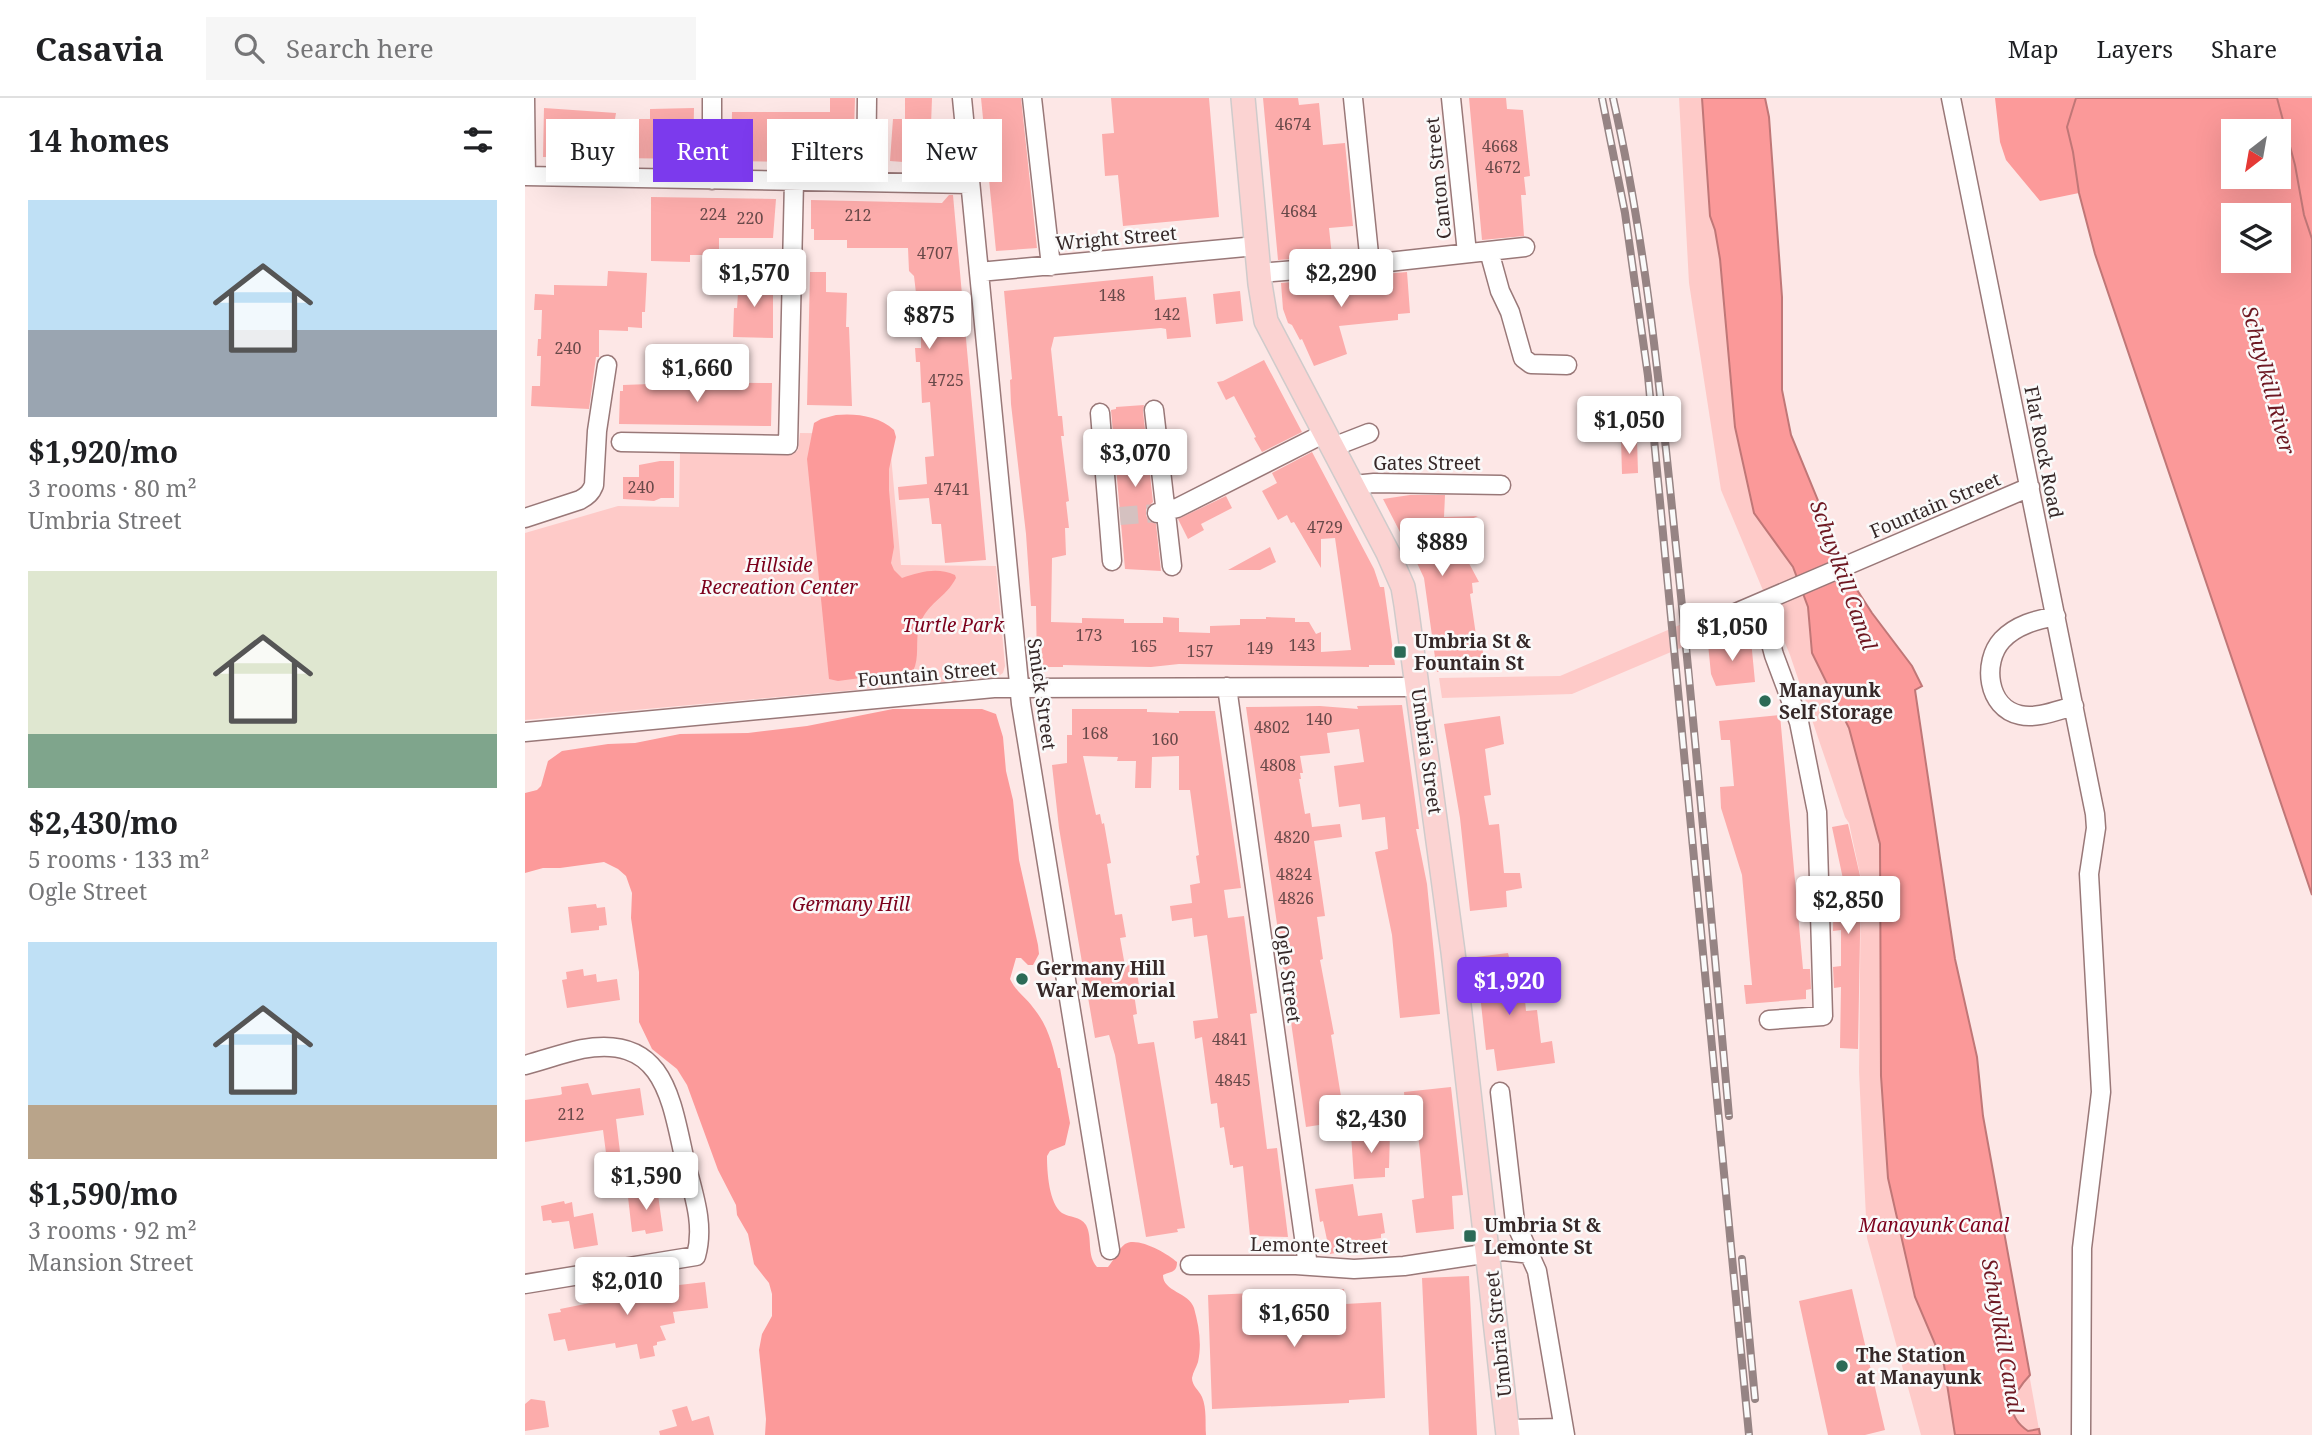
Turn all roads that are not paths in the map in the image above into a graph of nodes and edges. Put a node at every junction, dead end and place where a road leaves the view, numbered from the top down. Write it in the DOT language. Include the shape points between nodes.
graph roads {
  1 [pos="525,98"];
  2 [pos="712,98"];
  3 [pos="867,98"];
  4 [pos="962,98"];
  5 [pos="1032,98"];
  6 [pos="1243,98"];
  7 [pos="1353,98"];
  8 [pos="1451,98"];
  9 [pos="1951,98"];
  10 [pos="712,119"];
  11 [pos="867,119"];
  12 [pos="526,176"];
  13 [pos="653,179"];
  14 [pos="794,182"];
  15 [pos="866,182"];
  16 [pos="970,184"];
  17 [pos="1256,246"];
  18 [pos="1525,247"];
  19 [pos="1489,251"];
  20 [pos="1467,253"];
  21 [pos="1370,264"];
  22 [pos="1051,266"];
  23 [pos="979,272"];
  24 [pos="1259,273"];
  25 [pos="607,365"];
  26 [pos="1567,365"];
  27 [pos="1154,410"];
  28 [pos="1100,413"];
  29 [pos="1369,433"];
  30 [pos="1329,440"];
  31 [pos="621,442"];
  32 [pos="1353,485"];
  33 [pos="1501,485"];
  34 [pos="2030,487"];
  35 [pos="1161,512"];
  36 [pos="525,518"];
  37 [pos="1112,561"];
  38 [pos="1172,566"];
  39 [pos="1759,603"];
  40 [pos="2056,615"];
  41 [pos="1696,630"];
  42 [pos="1227,687"];
  43 [pos="1419,687"];
  44 [pos="1019,688"];
  45 [pos="2074,706"];
  46 [pos="525,732"];
  47 [pos="1769,1020"];
  48 [pos="525,1065"];
  49 [pos="1500,1092"];
  50 [pos="1110,1250"];
  51 [pos="1489,1253"];
  52 [pos="1530,1254"];
  53 [pos="1190,1265"];
  54 [pos="1308,1266"];
  55 [pos="525,1284"];
  56 [pos="1564,1431"];
  57 [pos="1508,1432"];
  58 [pos="2081,1435"];
  1 -- 12 [label="street"];
  2 -- 10 [label="street"];
  3 -- 11 [label="street"];
  4 -- 16 [label="street, Smick Street"];
  5 -- 22 [label="street"];
  6 -- 17 [label="main road, Umbria Street"];
  7 -- 21 [label="street"];
  8 -- 20 [label="street, Canton Street"];
  9 -- 34 [label="street, Flat Rock Road"];
  12 -- 13 [label="street"];
  14 -- 31 [label="street" via="788,445"];
  15 -- 16 [label="street"];
  16 -- 23 [label="street, Smick Street"];
  17 -- 22 [label="street, Wright Street"];
  17 -- 24 [label="main road, Umbria Street"];
  18 -- 19 [label="street"];
  19 -- 20 [label="street"];
  19 -- 26 [label="street" via="1523,358 1531,364"];
  20 -- 21 [label="street"];
  21 -- 24 [label="street"];
  22 -- 23 [label="street, Wright Street"];
  23 -- 44 [label="street, Smick Street"];
  24 -- 30 [label="main road, Umbria Street" via="1266,321"];
  25 -- 36 [label="street" via="592,491 580,500"];
  27 -- 35 [label="street"];
  28 -- 37 [label="street" via="1114,517"];
  29 -- 30 [label="street"];
  30 -- 32 [label="main road, Umbria Street"];
  30 -- 35 [label="street"];
  32 -- 33 [label="street, Gates Street"];
  32 -- 43 [label="main road, Umbria Street" via="1403,587"];
  34 -- 39 [label="street, Fountain Street"];
  34 -- 40 [label="street, Flat Rock Road"];
  35 -- 38 [label="street"];
  39 -- 41 [label="street, Fountain Street"];
  39 -- 47 [label="street" via="1799,722 1817,812 1823,1016"];
  40 -- 45 [label="street, Flat Rock Road"];
  40 -- 45 [label="street" via="2025,624 2003,639 1991,660 1991,687 2004,705 2019,715"];
  42 -- 43 [label="street, Fountain Street"];
  42 -- 44 [label="street, Fountain Street"];
  42 -- 54 [label="street, Ogle Street"];
  43 -- 51 [label="main road, Umbria Street"];
  44 -- 46 [label="street, Fountain Street"];
  44 -- 50 [label="street, Smick Street"];
  45 -- 58 [label="street, Flat Rock Road" via="2097,828 2089,874 2101,1092 2082,1248"];
  48 -- 55 [label="street" via="601,1047 641,1056 659,1073 671,1100 700,1238 696,1256"];
  49 -- 52 [label="street" via="1515,1222"];
  51 -- 52 [label="street, Lemonte Street"];
  51 -- 54 [label="street, Lemonte Street" via="1354,1269"];
  51 -- 57 [label="main road, Umbria Street"];
  52 -- 56 [label="street" via="1540,1285"];
  53 -- 54 [label="street, Lemonte Street"];
  56 -- 57 [label="street"];
}
